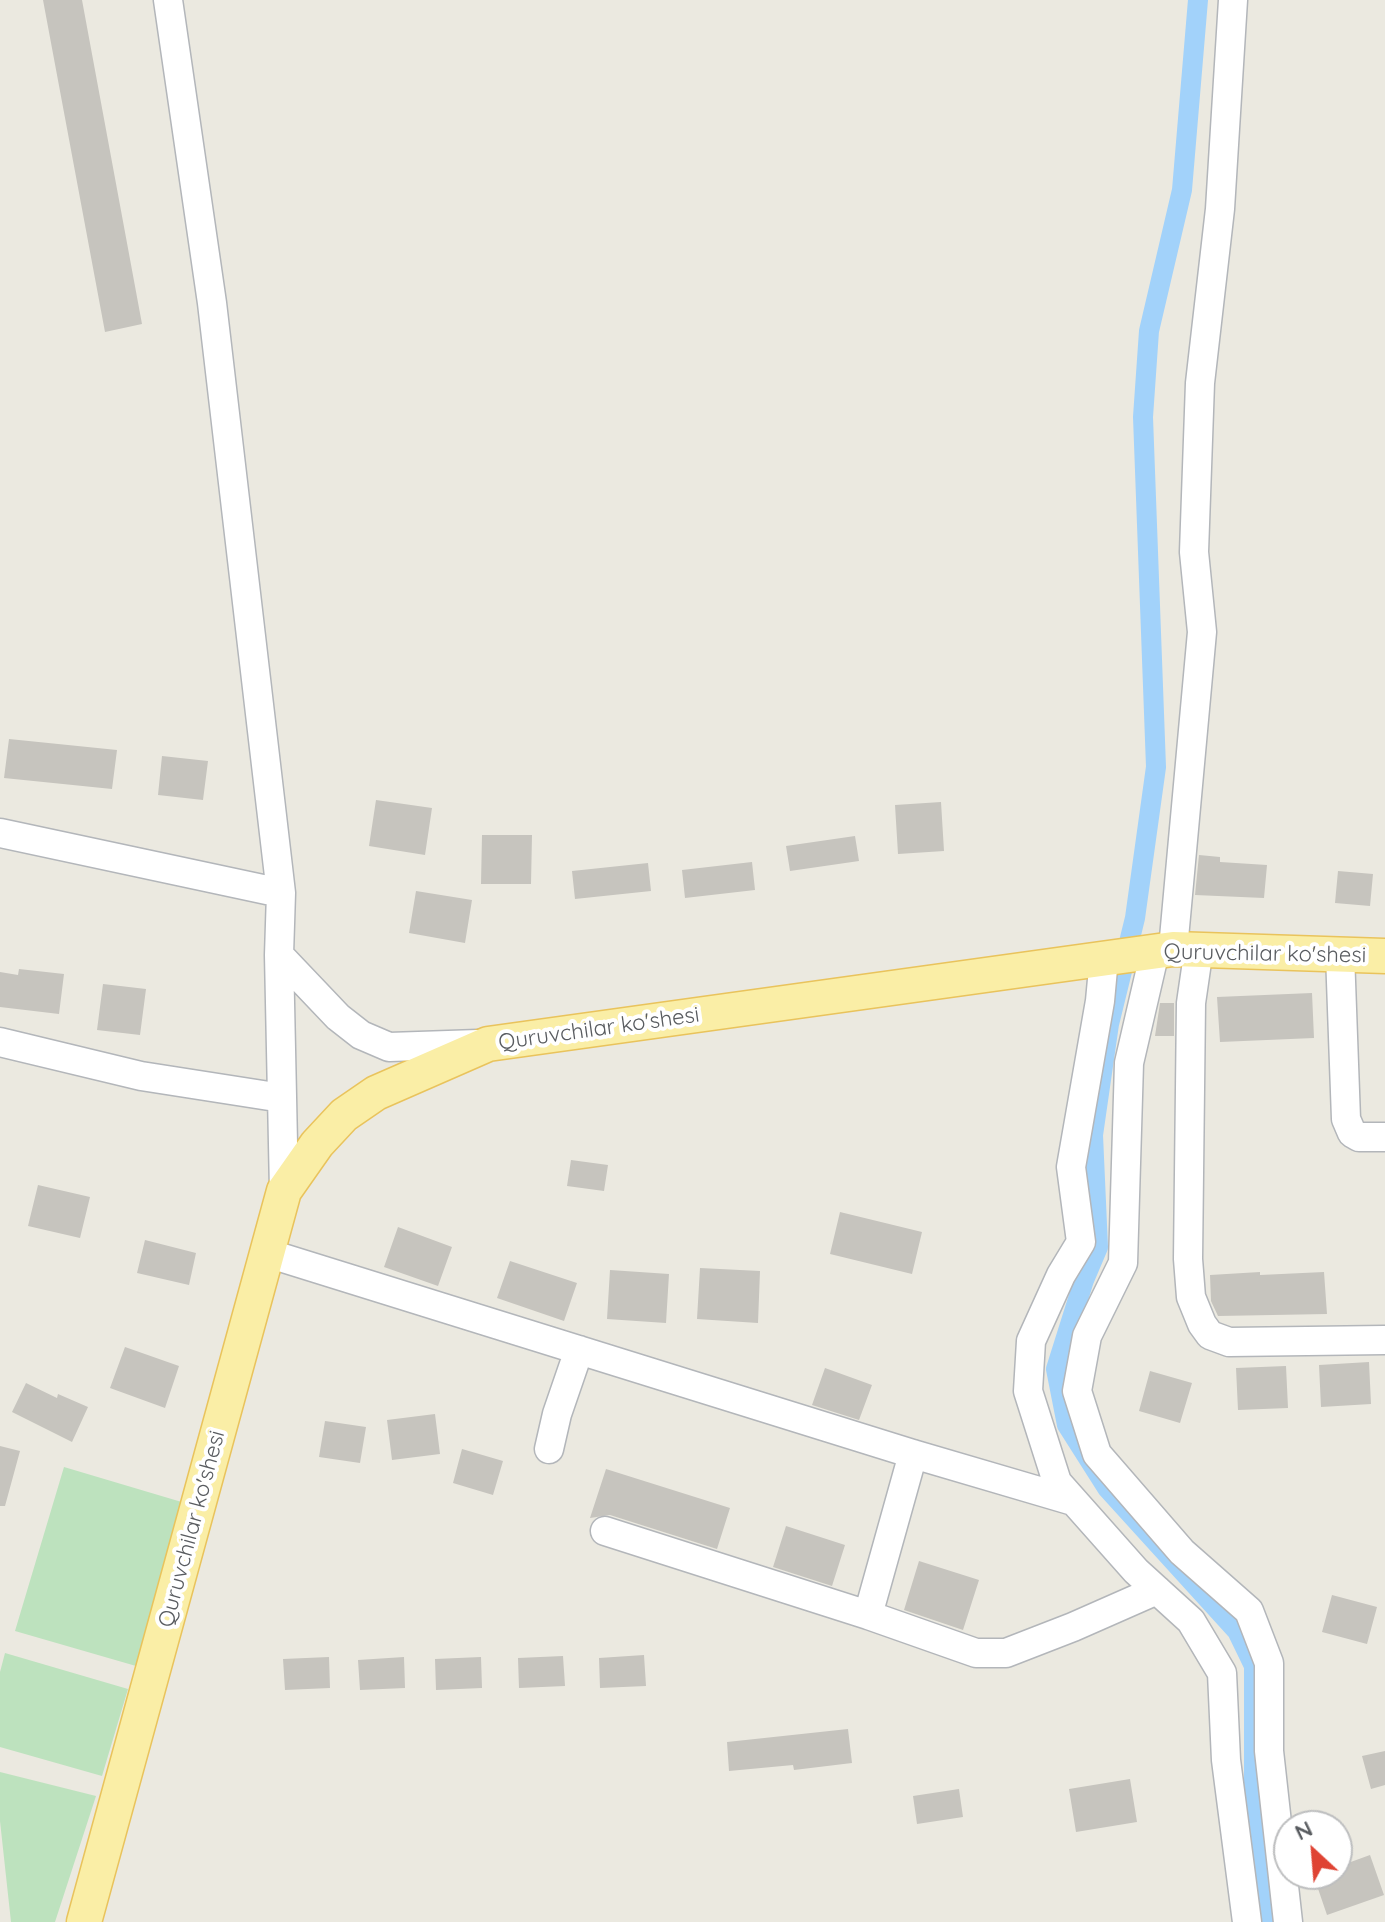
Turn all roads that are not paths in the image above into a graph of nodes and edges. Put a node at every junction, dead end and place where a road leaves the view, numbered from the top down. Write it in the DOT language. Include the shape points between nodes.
graph roads {
  1 [pos="168,0"];
  2 [pos="1233,0"];
  3 [pos="0,833"];
  4 [pos="281,893"];
  5 [pos="1149,953"];
  6 [pos="1340,954"];
  7 [pos="279,955"];
  8 [pos="1385,956"];
  9 [pos="0,1042"];
  10 [pos="488,1044"];
  11 [pos="282,1098"];
  12 [pos="1385,1137"];
  13 [pos="284,1191"];
  14 [pos="267,1253"];
  15 [pos="1385,1340"];
  16 [pos="579,1350"];
  17 [pos="549,1449"];
  18 [pos="913,1454"];
  19 [pos="1074,1502"];
  20 [pos="605,1531"];
  21 [pos="1157,1590"];
  22 [pos="868,1615"];
  23 [pos="84,1922"];
  24 [pos="1247,1922"];
  25 [pos="1288,1922"];
  1 -- 4 [label="street" via="212,303"];
  2 -- 5 [label="street" via="1220,209 1200,383 1194,552 1202,632"];
  3 -- 4 [label="street"];
  4 -- 7 [label="street"];
  5 -- 6 [label="main road, Quruvchilar ko'shesi"];
  5 -- 10 [label="main road, Quruvchilar ko'shesi"];
  5 -- 15 [label="street" via="1191,1003 1188,1259 1191,1297 1202,1324 1210,1335 1229,1342"];
  5 -- 19 [label="street" via="1100,1001 1071,1167 1081,1242 1031,1341 1028,1391 1057,1482"];
  5 -- 25 [label="street" via="1129,1063 1123,1263 1087,1336 1077,1391 1097,1454 1182,1552 1249,1611 1269,1663 1269,1751"];
  6 -- 8 [label="main road, Quruvchilar ko'shesi"];
  6 -- 12 [label="street" via="1346,1119 1359,1137"];
  7 -- 10 [label="street" via="338,1017 389,1047"];
  7 -- 11 [label="street"];
  9 -- 11 [label="street" via="141,1076"];
  10 -- 13 [label="main road, Quruvchilar ko'shesi" via="376,1093 344,1115"];
  11 -- 13 [label="street"];
  13 -- 14 [label="main road, Quruvchilar ko'shesi"];
  14 -- 16 [label="street"];
  14 -- 23 [label="main road, Quruvchilar ko'shesi"];
  16 -- 17 [label="street"];
  16 -- 18 [label="street"];
  18 -- 19 [label="street"];
  18 -- 22 [label="street"];
  19 -- 21 [label="street"];
  20 -- 22 [label="street"];
  21 -- 22 [label="street" via="1006,1653 976,1653"];
  21 -- 24 [label="street" via="1191,1621 1222,1673 1226,1760"];
}
